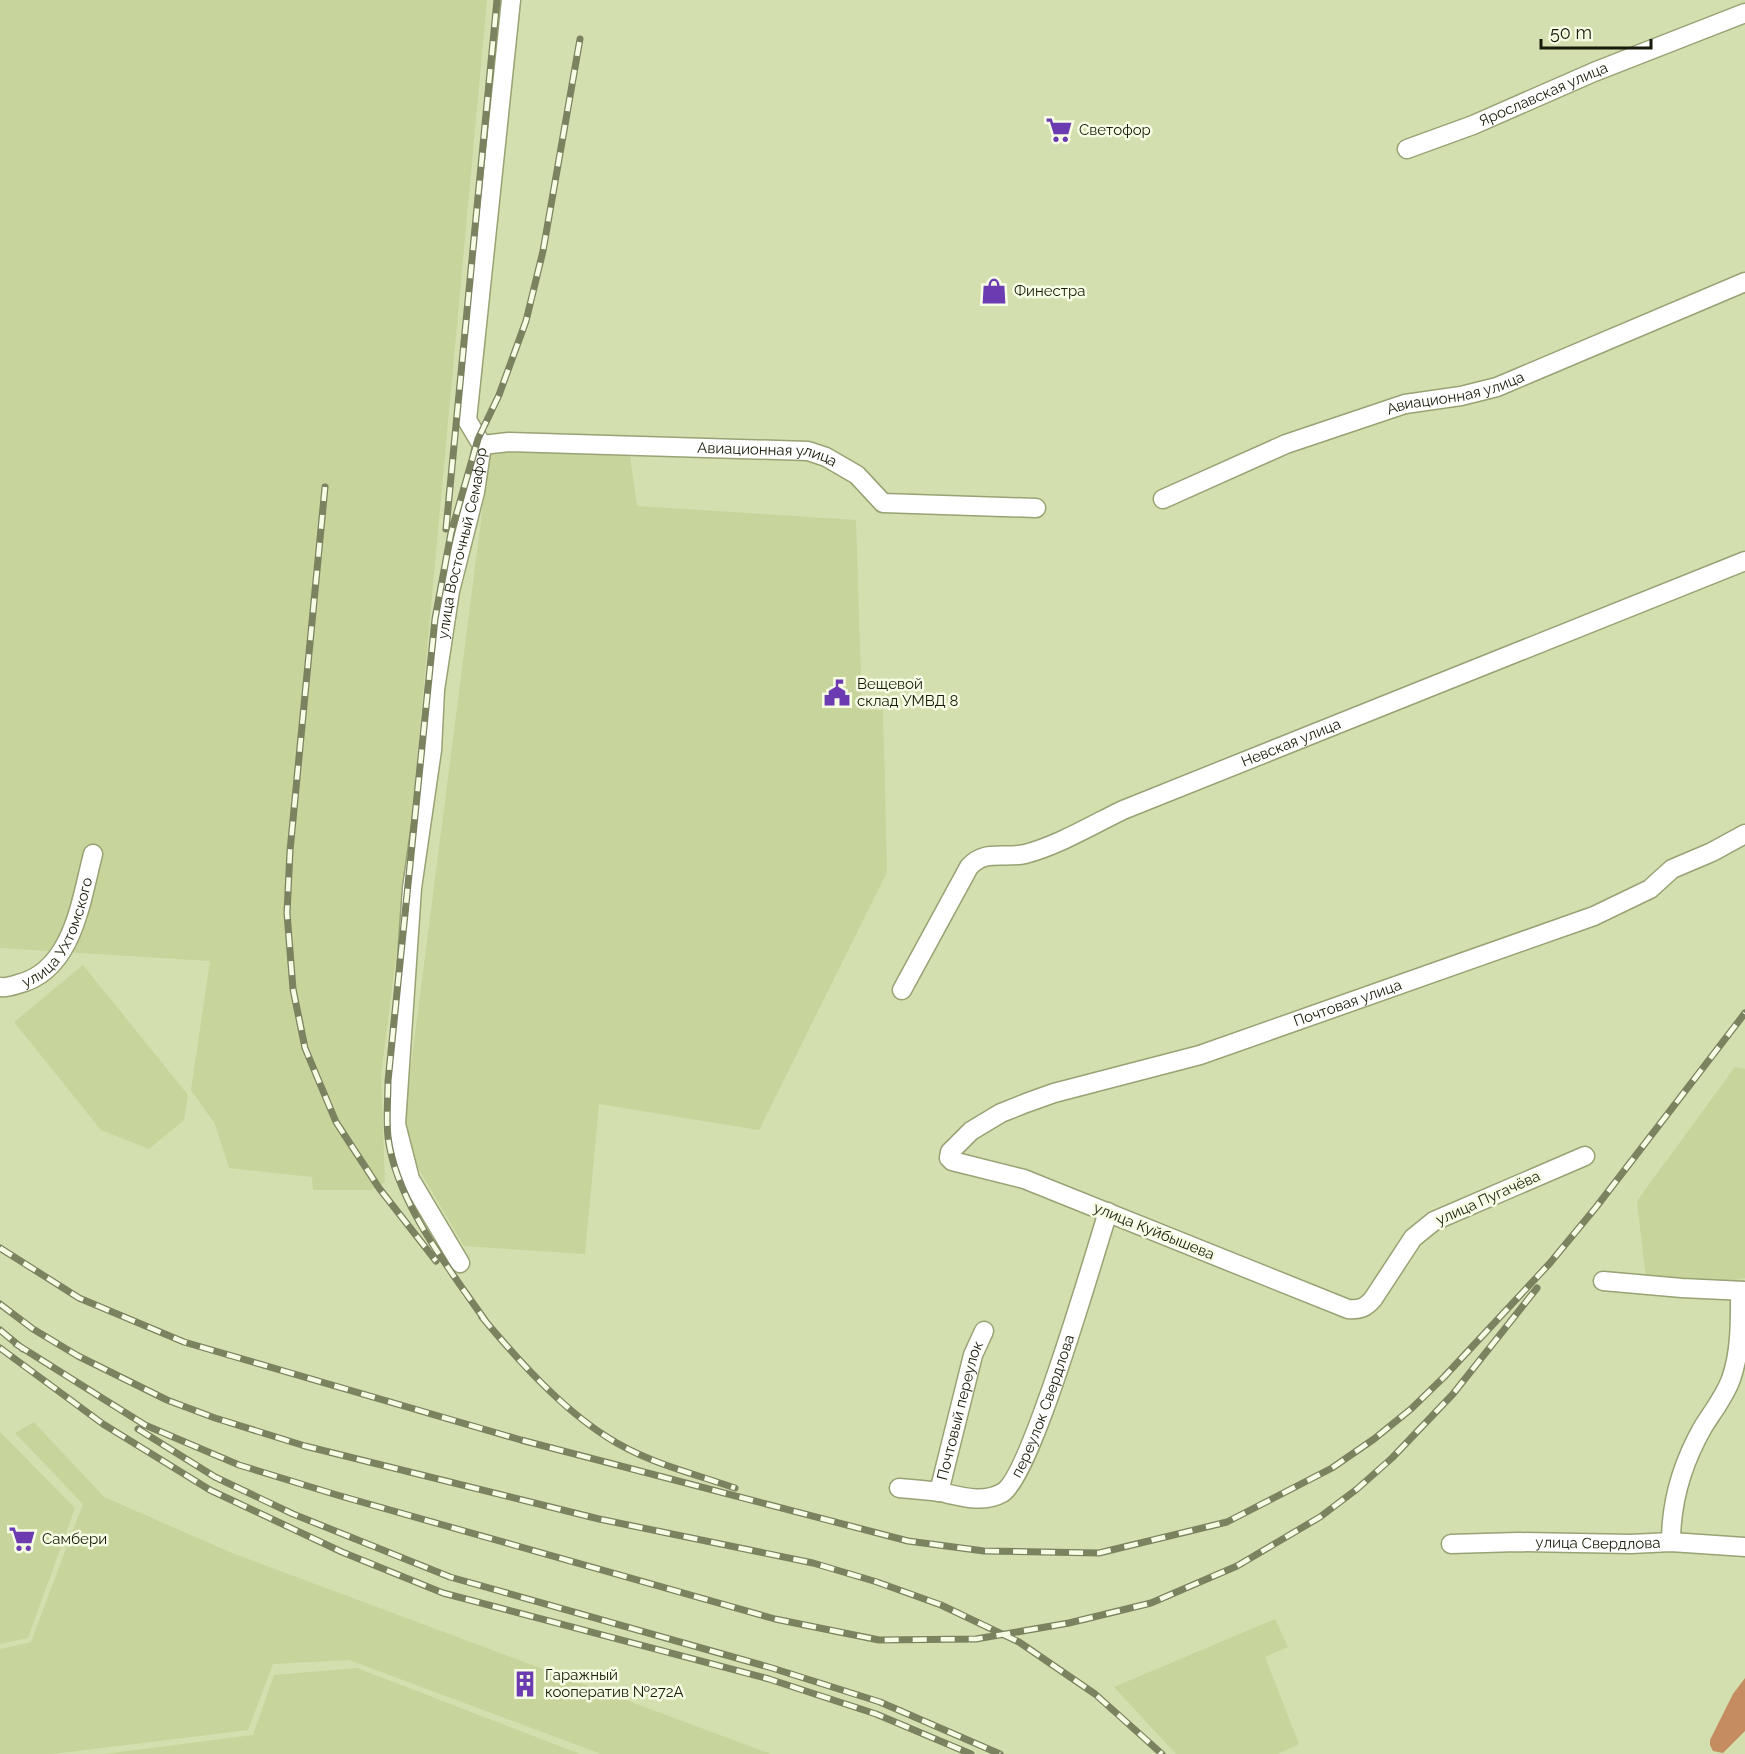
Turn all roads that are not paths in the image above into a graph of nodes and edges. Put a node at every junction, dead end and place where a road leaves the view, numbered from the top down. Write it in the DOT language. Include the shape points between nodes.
graph roads {
  1 [pos="511,0"];
  2 [pos="1745,13"];
  3 [pos="1407,149"];
  4 [pos="1745,282"];
  5 [pos="482,445"];
  6 [pos="1163,499"];
  7 [pos="1036,508"];
  8 [pos="1745,561"];
  9 [pos="1745,834"];
  10 [pos="93,854"];
  11 [pos="0,987"];
  12 [pos="902,990"];
  13 [pos="1585,1156"];
  14 [pos="949,1158"];
  15 [pos="1108,1212"];
  16 [pos="460,1263"];
  17 [pos="1603,1281"];
  18 [pos="1742,1291"];
  19 [pos="1358,1310"];
  20 [pos="984,1331"];
  21 [pos="898,1488"];
  22 [pos="939,1492"];
  23 [pos="1671,1542"];
  24 [pos="1451,1544"];
  25 [pos="1745,1547"];
  1 -- 5 [label="street, улица Восточный Семафор" via="467,420"];
  2 -- 3 [label="street, Ярославская улица"];
  4 -- 6 [label="street, Авиационная улица" via="1497,387 1405,404 1286,444"];
  5 -- 7 [label="street, Авиационная улица" via="510,442 808,451 857,475 884,503"];
  5 -- 16 [label="street, улица Восточный Семафор" via="475,492 450,591 435,690 432,750 412,888 396,1124 410,1179"];
  8 -- 12 [label="street, Невская улица" via="1123,810 1046,847 1011,857 982,856 969,867"];
  9 -- 14 [label="street, Почтовая улица" via="1672,869 1650,889 1594,916 1200,1055 1026,1102 971,1131 950,1152"];
  10 -- 11 [label="street, улица Ухтомского" via="74,928 56,961 30,981"];
  13 -- 19 [label="street, улица Пугачёва" via="1434,1221 1413,1238 1373,1299"];
  14 -- 15 [label="street, улица Куйбышева" via="1023,1179"];
  15 -- 19 [label="street, улица Куйбышева"];
  15 -- 22 [label="street, переулок Свердлова" via="1064,1352 1017,1476 1005,1492 995,1496 968,1499"];
  17 -- 18 [label="street"];
  18 -- 23 [label="street" via="1732,1378 1684,1467 1674,1503"];
  20 -- 22 [label="street, Почтовый переулок" via="973,1355"];
  21 -- 22 [label="street, переулок Свердлова"];
  23 -- 24 [label="street, улица Свердлова"];
  23 -- 25 [label="street, улица Свердлова"];
}
